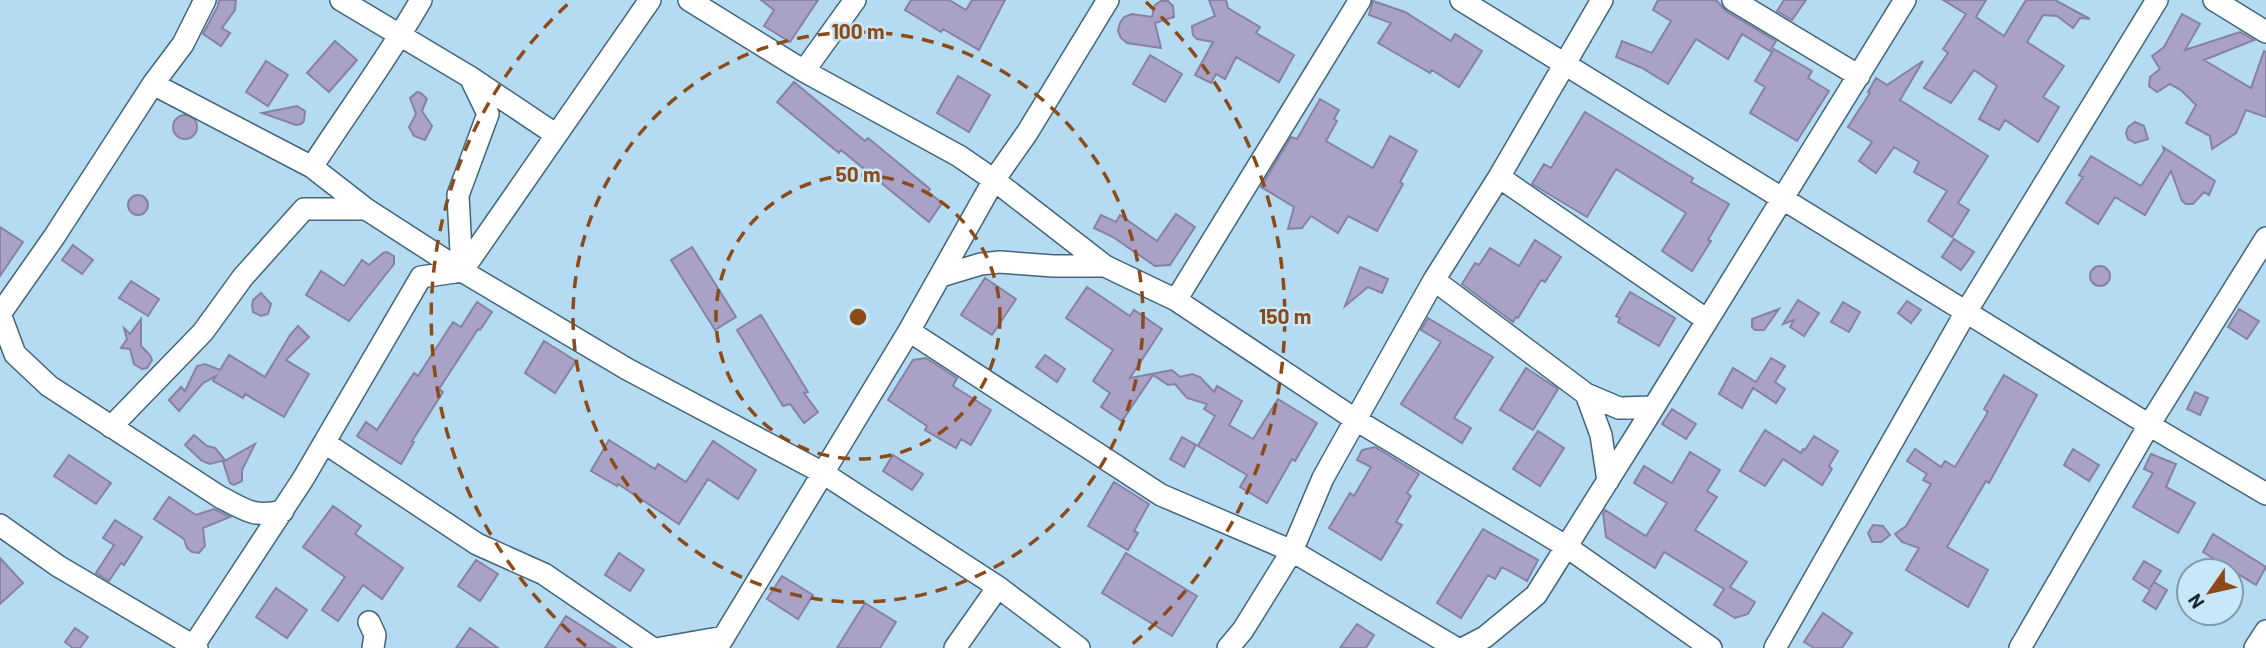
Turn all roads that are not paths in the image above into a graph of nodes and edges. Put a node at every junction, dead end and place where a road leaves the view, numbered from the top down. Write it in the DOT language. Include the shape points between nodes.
graph roads {
  1 [pos="205,0"];
  2 [pos="341,0"];
  3 [pos="421,0"];
  4 [pos="650,0"];
  5 [pos="689,0"];
  6 [pos="855,0"];
  7 [pos="1108,0"];
  8 [pos="1360,0"];
  9 [pos="1461,0"];
  10 [pos="1602,0"];
  11 [pos="1733,0"];
  12 [pos="1905,0"];
  13 [pos="2157,0"];
  14 [pos="2214,0"];
  15 [pos="2266,32"];
  16 [pos="401,35"];
  17 [pos="1563,63"];
  18 [pos="804,71"];
  19 [pos="1859,76"];
  20 [pos="470,77"];
  21 [pos="153,84"];
  22 [pos="555,134"];
  23 [pos="312,167"];
  24 [pos="1499,177"];
  25 [pos="994,180"];
  26 [pos="1783,199"];
  27 [pos="366,209"];
  28 [pos="2266,238"];
  29 [pos="1105,265"];
  30 [pos="462,271"];
  31 [pos="941,276"];
  32 [pos="1434,280"];
  33 [pos="1175,300"];
  34 [pos="1966,312"];
  35 [pos="0,314"];
  36 [pos="1707,320"];
  37 [pos="909,331"];
  38 [pos="7,354"];
  39 [pos="1586,394"];
  40 [pos="1654,407"];
  41 [pos="1356,420"];
  42 [pos="2149,425"];
  43 [pos="111,427"];
  44 [pos="325,443"];
  45 [pos="823,473"];
  46 [pos="1608,481"];
  47 [pos="2266,494"];
  48 [pos="283,511"];
  49 [pos="0,525"];
  50 [pos="1567,547"];
  51 [pos="1292,551"];
  52 [pos="998,587"];
  53 [pos="369,622"];
  54 [pos="2266,631"];
  55 [pos="720,642"];
  56 [pos="194,647"];
  57 [pos="373,648"];
  58 [pos="652,648"];
  59 [pos="661,648"];
  60 [pos="955,648"];
  61 [pos="1079,648"];
  62 [pos="1228,648"];
  63 [pos="1456,648"];
  64 [pos="1464,648"];
  65 [pos="1710,648"];
  66 [pos="1775,648"];
  67 [pos="2020,648"];
  68 [pos="2255,648"];
  1 -- 21 [label="street" via="183,44"];
  2 -- 16 [label="street"];
  3 -- 16 [label="street"];
  4 -- 22 [label="street"];
  5 -- 18 [label="street"];
  6 -- 18 [label="street"];
  7 -- 25 [label="street"];
  8 -- 33 [label="street"];
  9 -- 17 [label="street"];
  10 -- 17 [label="street"];
  11 -- 19 [label="street"];
  12 -- 19 [label="street"];
  13 -- 34 [label="street"];
  14 -- 15 [label="street"];
  16 -- 20 [label="street"];
  16 -- 23 [label="street"];
  17 -- 24 [label="street"];
  17 -- 26 [label="street"];
  18 -- 25 [label="street"];
  19 -- 26 [label="street"];
  20 -- 22 [label="street"];
  20 -- 30 [label="street" via="488,114 458,195"];
  21 -- 23 [label="street"];
  21 -- 35 [label="street"];
  22 -- 30 [label="street"];
  23 -- 27 [label="street"];
  24 -- 32 [label="street"];
  24 -- 36 [label="street"];
  25 -- 29 [label="street"];
  25 -- 31 [label="street"];
  26 -- 34 [label="street"];
  26 -- 36 [label="street"];
  27 -- 30 [label="street"];
  27 -- 43 [label="street" via="304,209 243,277 203,332"];
  28 -- 42 [label="street"];
  29 -- 31 [label="street" via="1000,262"];
  29 -- 33 [label="street"];
  30 -- 44 [label="street" via="421,277"];
  30 -- 45 [label="street" via="627,369"];
  31 -- 37 [label="street"];
  32 -- 39 [label="street"];
  32 -- 41 [label="street"];
  33 -- 41 [label="street"];
  34 -- 42 [label="street"];
  34 -- 66 [label="street"];
  35 -- 38 [label="street"];
  36 -- 40 [label="street"];
  37 -- 45 [label="street"];
  37 -- 51 [label="street" via="1161,495"];
  38 -- 43 [label="street"];
  39 -- 40 [label="street" via="1619,408"];
  39 -- 46 [label="street" via="1597,418"];
  40 -- 46 [label="street"];
  41 -- 50 [label="street"];
  41 -- 51 [label="street" via="1322,478"];
  42 -- 47 [label="street"];
  42 -- 67 [label="street"];
  43 -- 48 [label="street" via="220,497 263,515"];
  44 -- 48 [label="street"];
  44 -- 58 [label="street" via="477,544 544,574"];
  45 -- 52 [label="street"];
  45 -- 55 [label="street"];
  46 -- 50 [label="street"];
  48 -- 56 [label="street"];
  49 -- 56 [label="street" via="58,566"];
  50 -- 64 [label="street" via="1536,595"];
  50 -- 65 [label="street"];
  51 -- 62 [label="street"];
  51 -- 63 [label="street"];
  52 -- 60 [label="street"];
  52 -- 61 [label="street"];
  53 -- 57 [label="street" via="375,635"];
  54 -- 68 [label="street"];
  55 -- 59 [label="street"];
}
